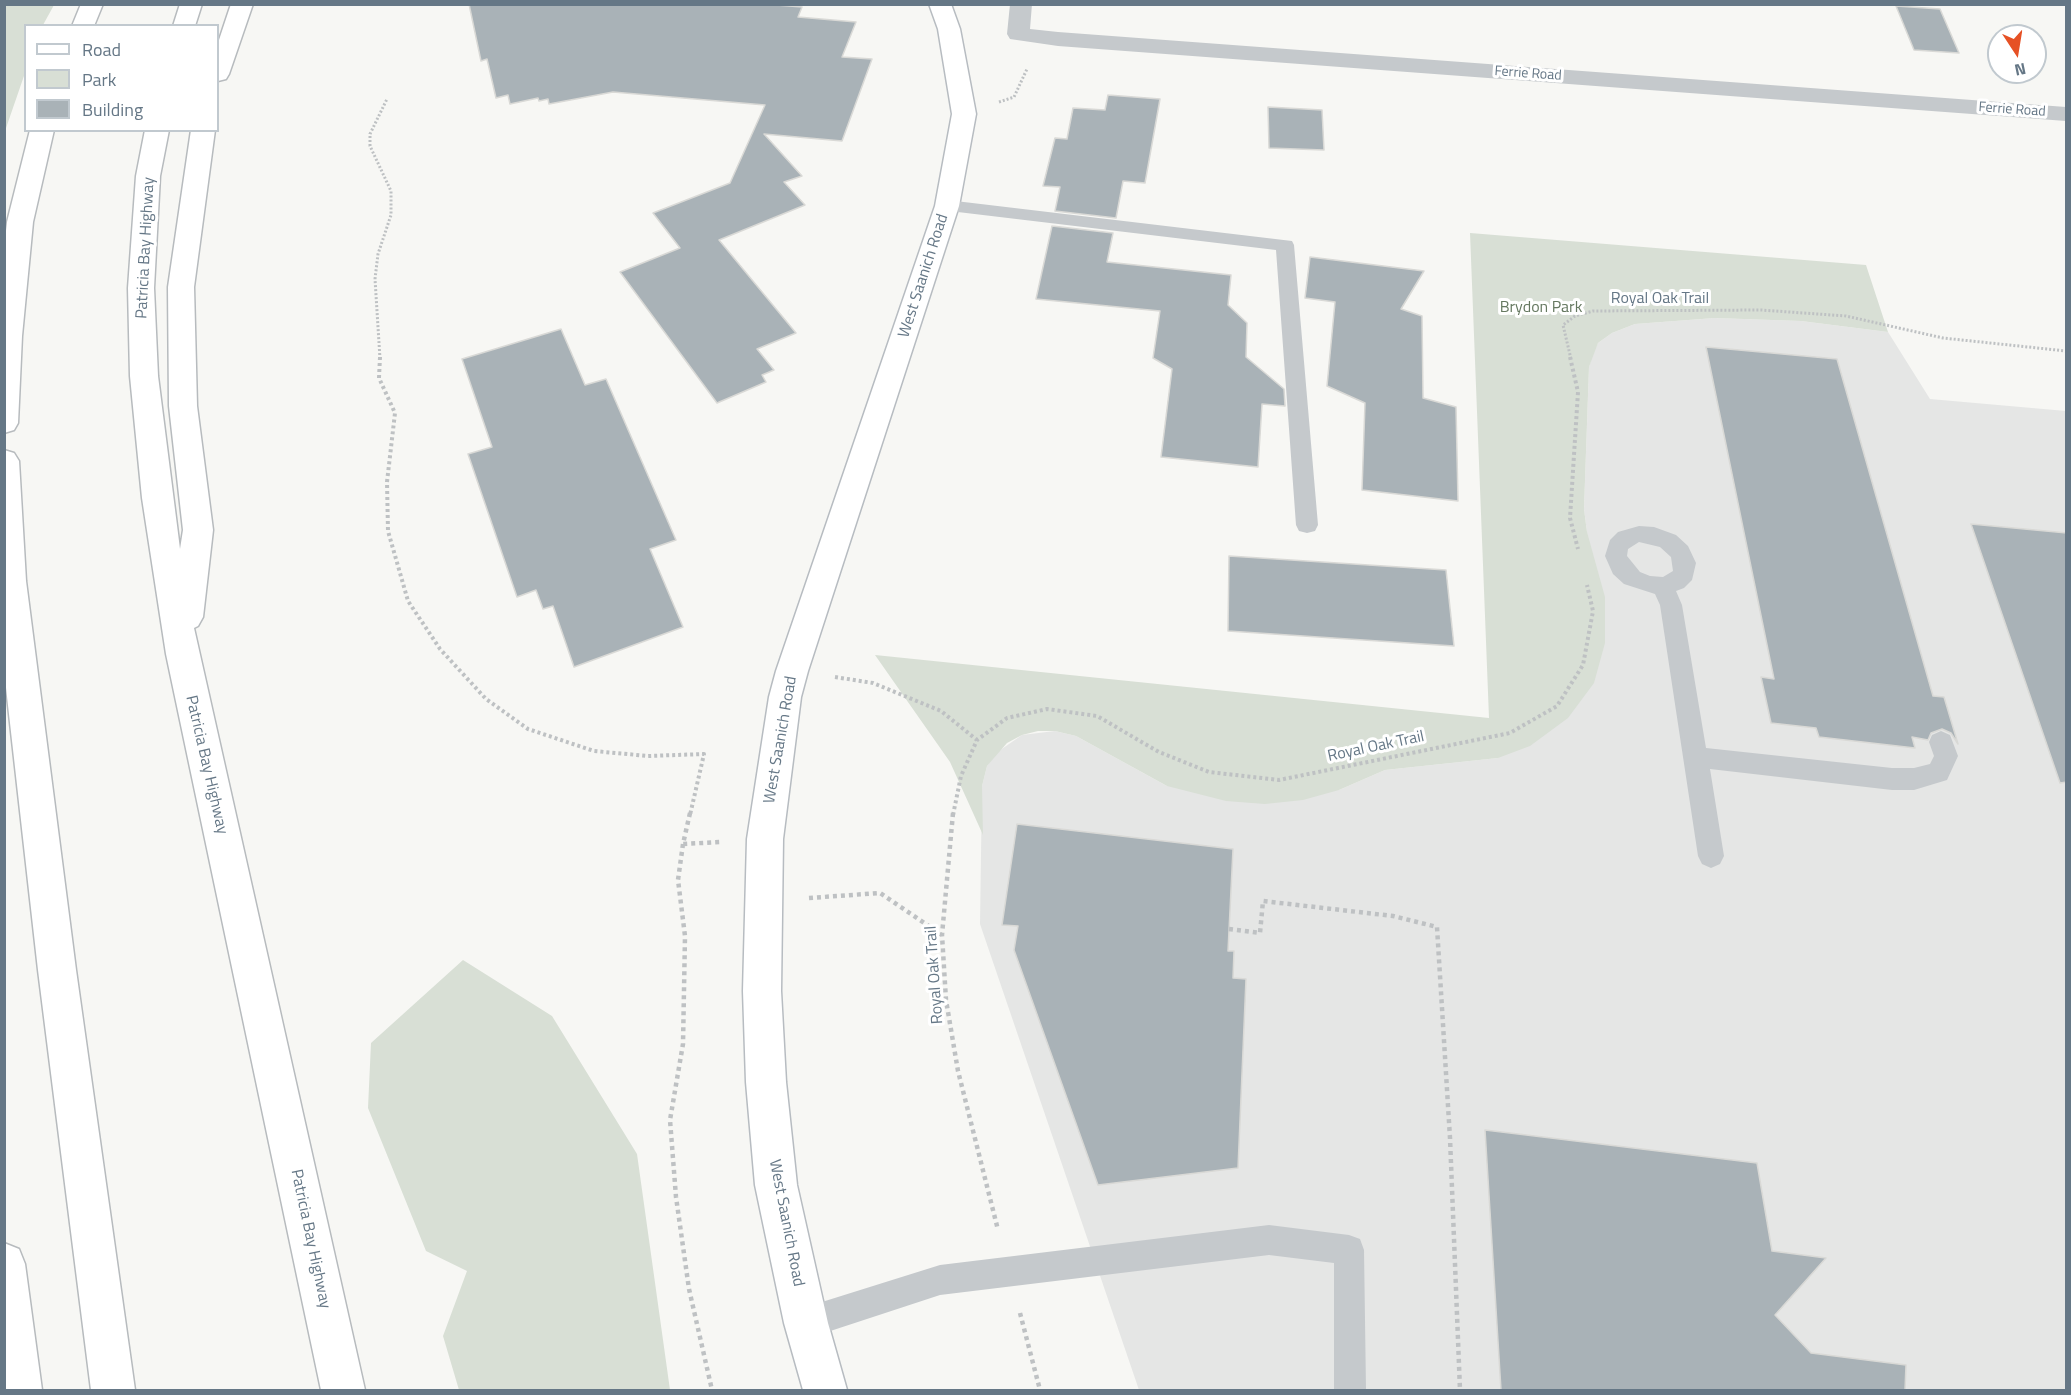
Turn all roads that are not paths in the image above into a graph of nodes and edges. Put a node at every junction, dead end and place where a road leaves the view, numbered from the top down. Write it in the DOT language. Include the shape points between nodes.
graph roads {
  1 [pos="92,4"];
  2 [pos="191,4"];
  3 [pos="242,4"];
  4 [pos="940,4"];
  5 [pos="1021,4"];
  6 [pos="84,24"];
  7 [pos="185,24"];
  8 [pos="219,71"];
  9 [pos="2067,114"];
  10 [pos="42,132"];
  11 [pos="157,132"];
  12 [pos="203,132"];
  13 [pos="947,206"];
  14 [pos="4,423"];
  15 [pos="4,461"];
  16 [pos="1307,525"];
  17 [pos="1663,586"];
  18 [pos="182,654"];
  19 [pos="1941,741"];
  20 [pos="1695,757"];
  21 [pos="1712,856"];
  22 [pos="4,1263"];
  23 [pos="806,1323"];
  24 [pos="20,1390"];
  25 [pos="113,1390"];
  26 [pos="343,1390"];
  27 [pos="825,1390"];
  28 [pos="1350,1390"];
  1 -- 6 [label="main road"];
  2 -- 7 [label="main road"];
  3 -- 8 [label="main road"];
  4 -- 13 [label="main road, West Saanich Road" via="949,29 964,114"];
  5 -- 9 [label="street, Ferrie Road" via="1018,34"];
  10 -- 14 [label="main road" via="20,222"];
  11 -- 18 [label="main road, Patricia Bay Highway" via="148,176 141,288 144,376 157,498"];
  12 -- 18 [label="main road" via="182,287 183,406 198,530"];
  13 -- 16 [label="lane" via="1285,245"];
  13 -- 23 [label="main road, West Saanich Road" via="792,670 765,838 762,991 766,1083 776,1185"];
  15 -- 25 [label="main road" via="12,593"];
  17 -- 20 [label="lane" via="1671,606"];
  18 -- 26 [label="main road, Patricia Bay Highway"];
  19 -- 20 [label="lane" via="1946,756 1938,772 1914,779"];
  20 -- 21 [label="lane"];
  22 -- 24 [label="main road"];
  23 -- 27 [label="main road, West Saanich Road"];
  23 -- 28 [label="lane" via="940,1280 1269,1240 1349,1250"];
}
